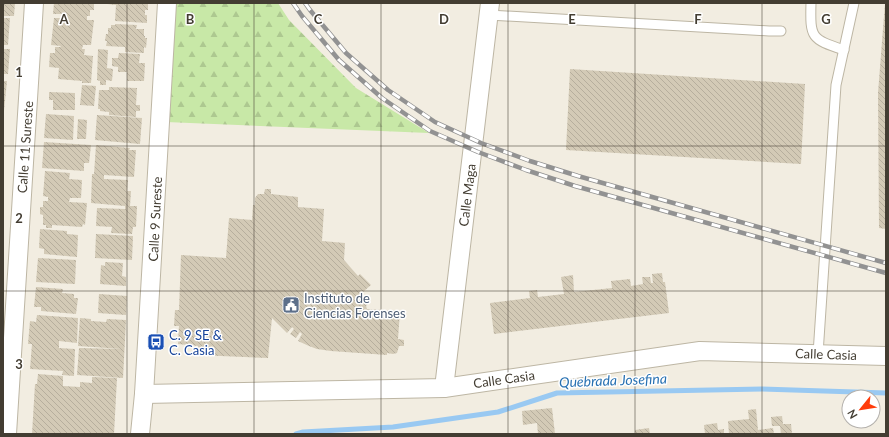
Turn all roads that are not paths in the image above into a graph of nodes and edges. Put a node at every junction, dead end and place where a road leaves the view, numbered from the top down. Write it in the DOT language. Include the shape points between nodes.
graph roads {
  1 [pos="34,3"];
  2 [pos="167,3"];
  3 [pos="811,3"];
  4 [pos="854,3"];
  5 [pos="489,9"];
  6 [pos="781,31"];
  7 [pos="844,50"];
  8 [pos="818,354"];
  9 [pos="886,356"];
  10 [pos="444,388"];
  11 [pos="144,394"];
  12 [pos="6,434"];
  13 [pos="140,434"];
  1 -- 12 [label="street, Calle 11 Sureste"];
  2 -- 11 [label="street, Calle 9 Sureste"];
  3 -- 7 [label="lane" via="808,30 822,42"];
  4 -- 7 [label="lane"];
  5 -- 6 [label="lane"];
  5 -- 10 [label="street, Calle Maga"];
  7 -- 8 [label="lane" via="836,85"];
  8 -- 9 [label="street, Calle Casia"];
  8 -- 10 [label="street, Calle Casia" via="700,352"];
  10 -- 11 [label="street, Calle Casia"];
  11 -- 13 [label="street, Calle 9 Sureste"];
}
